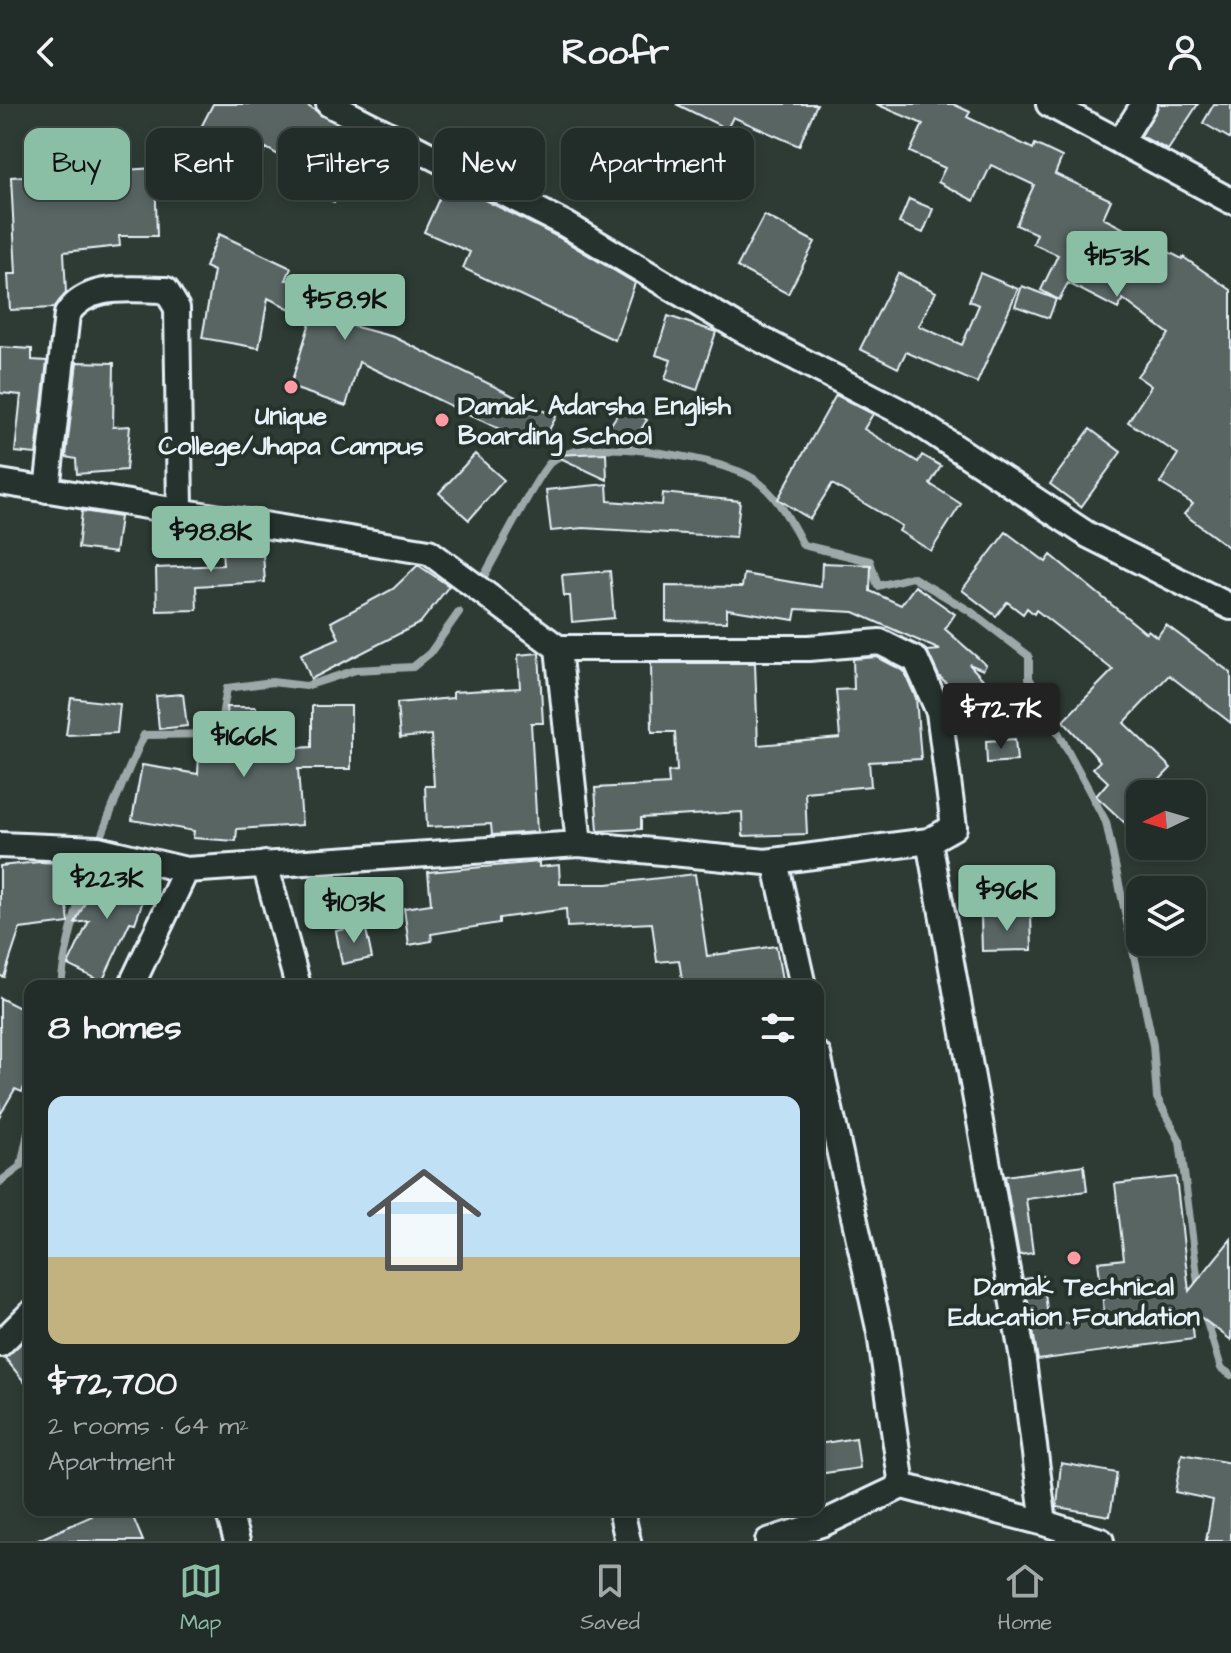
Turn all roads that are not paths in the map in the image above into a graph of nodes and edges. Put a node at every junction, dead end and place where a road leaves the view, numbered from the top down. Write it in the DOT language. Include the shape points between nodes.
graph roads {
  1 [pos="329,104"];
  2 [pos="1049,104"];
  3 [pos="1144,104"];
  4 [pos="1120,142"];
  5 [pos="1231,201"];
  6 [pos="0,482"];
  7 [pos="47,490"];
  8 [pos="180,509"];
  9 [pos="1231,607"];
  10 [pos="558,648"];
  11 [pos="929,841"];
  12 [pos="579,844"];
  13 [pos="0,845"];
  14 [pos="775,861"];
  15 [pos="265,864"];
  16 [pos="186,870"];
  17 [pos="134,980"];
  18 [pos="296,980"];
  19 [pos="802,980"];
  20 [pos="824,1082"];
  21 [pos="24,1320"];
  22 [pos="0,1344"];
  23 [pos="902,1486"];
  24 [pos="230,1516"];
  25 [pos="622,1516"];
  26 [pos="1044,1523"];
  27 [pos="237,1541"];
  28 [pos="628,1541"];
  29 [pos="768,1541"];
  30 [pos="1101,1541"];
  1 -- 9 [label="street" via="565,224 739,328 905,414 1088,535"];
  2 -- 4 [label="street"];
  3 -- 4 [label="street"];
  4 -- 5 [label="street"];
  6 -- 7 [label="street"];
  7 -- 8 [label="street"];
  7 -- 8 [label="street" via="67,314 77,299 108,290 166,290 177,308"];
  8 -- 10 [label="street" via="429,552"];
  10 -- 11 [label="street" via="809,648 880,642 916,660 939,712 954,827"];
  10 -- 12 [label="street"];
  11 -- 14 [label="street"];
  11 -- 26 [label="street" via="1022,1353"];
  12 -- 14 [label="street"];
  12 -- 15 [label="street"];
  13 -- 16 [label="street" via="98,849"];
  14 -- 19 [label="street"];
  15 -- 16 [label="street"];
  15 -- 18 [label="street"];
  16 -- 17 [label="street"];
  20 -- 23 [label="street" via="880,1333"];
  21 -- 22 [label="street"];
  23 -- 26 [label="street"];
  23 -- 29 [label="street" via="824,1523"];
  24 -- 27 [label="street"];
  25 -- 28 [label="street"];
  26 -- 30 [label="street"];
}
